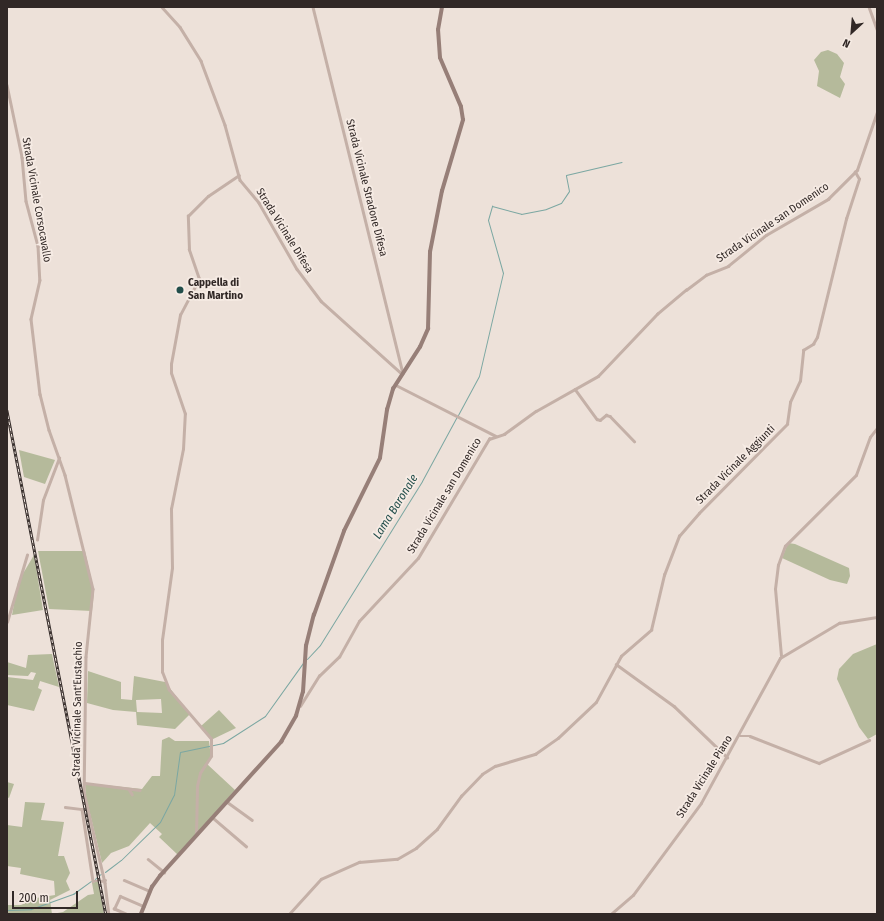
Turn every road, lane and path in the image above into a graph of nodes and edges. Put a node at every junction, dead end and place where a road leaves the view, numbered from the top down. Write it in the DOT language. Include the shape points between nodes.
graph roads {
  1 [pos="162,7"];
  2 [pos="313,7"];
  3 [pos="442,7"];
  4 [pos="869,7"];
  5 [pos="877,29"];
  6 [pos="7,85"];
  7 [pos="877,112"];
  8 [pos="855,172"];
  9 [pos="239,175"];
  10 [pos="402,373"];
  11 [pos="395,385"];
  12 [pos="575,389"];
  13 [pos="877,428"];
  14 [pos="496,436"];
  15 [pos="634,441"];
  16 [pos="59,458"];
  17 [pos="37,540"];
  18 [pos="27,555"];
  19 [pos="877,618"];
  20 [pos="7,622"];
  21 [pos="781,657"];
  22 [pos="616,664"];
  23 [pos="300,706"];
  24 [pos="740,736"];
  25 [pos="869,740"];
  26 [pos="727,757"];
  27 [pos="84,783"];
  28 [pos="128,788"];
  29 [pos="140,790"];
  30 [pos="132,794"];
  31 [pos="226,800"];
  32 [pos="65,807"];
  33 [pos="212,816"];
  34 [pos="252,820"];
  35 [pos="196,835"];
  36 [pos="246,846"];
  37 [pos="148,859"];
  38 [pos="164,872"];
  39 [pos="105,880"];
  40 [pos="124,880"];
  41 [pos="150,892"];
  42 [pos="144,906"];
  43 [pos="109,914"];
  44 [pos="126,914"];
  45 [pos="141,914"];
  46 [pos="289,914"];
  47 [pos="610,914"];
  1 -- 9 [label="street, Strada Vicinale Difesa" via="183,30 206,72"];
  2 -- 10 [label="street, Strada Vicinale Stradone Difesa"];
  3 -- 10 [label="main road" via="438,30 440,58 461,107 463,122 442,191 430,252 428,330 423,343"];
  4 -- 5 [label="street"];
  6 -- 16 [label="street, Strada Vicinale Corsocavallo" via="22,157 26,200 38,246 40,280 31,319 40,394"];
  7 -- 8 [label="street, Strada Vicinale san Domenico"];
  8 -- 12 [label="street, Strada Vicinale san Domenico" via="824,201 766,235 731,264 706,275 686,290 657,314 601,374"];
  8 -- 22 [label="street, Strada Vicinale Aggiunti" via="859,179 846,219 817,337 813,344 803,350 800,381 790,402 787,424 698,513 679,536 664,575 651,630 624,652"];
  9 -- 10 [label="street, Strada Vicinale Difesa" via="318,298"];
  9 -- 35 [label="street" via="208,196 187,218 189,250 199,279 180,315 171,364 171,373 185,414 182,452 171,509 172,568 162,640 162,672 169,690 211,739 211,756 200,773 197,786"];
  10 -- 11 [label="main road"];
  11 -- 14 [label="street"];
  11 -- 23 [label="main road" via="389,400 380,458 344,531 312,619"];
  12 -- 14 [label="street, Strada Vicinale san Domenico" via="531,414 504,434"];
  12 -- 15 [label="street" via="597,419 610,416"];
  13 -- 21 [label="street" via="870,437 856,475 785,546 778,564 775,589"];
  14 -- 23 [label="street, Strada Vicinale san Domenico" via="487,441 418,558 359,621 339,657 319,676"];
  16 -- 17 [label="street" via="43,500"];
  16 -- 27 [label="street, Strada Vicinale Sant'Eustachio" via="70,491 94,589 86,657"];
  18 -- 20 [label="street"];
  19 -- 21 [label="street" via="839,623"];
  21 -- 24 [label="street, Strada Vicinale Piano"];
  22 -- 26 [label="street" via="674,706"];
  22 -- 46 [label="street, Strada Vicinale Aggiunti" via="596,702 574,724 535,754 494,766 482,774 460,796 437,829 418,846 397,858 362,861 326,877 316,883"];
  23 -- 31 [label="main road" via="281,742"];
  24 -- 25 [label="street" via="750,736 819,763"];
  24 -- 26 [label="street, Strada Vicinale Piano"];
  26 -- 47 [label="street, Strada Vicinale Piano" via="690,818 633,895"];
  27 -- 28 [label="street"];
  27 -- 39 [label="street, Strada Vicinale Sant'Eustachio"];
  28 -- 29 [label="street"];
  28 -- 30 [label="street"];
  31 -- 33 [label="main road"];
  31 -- 34 [label="street"];
  32 -- 39 [label="street" via="82,809 93,881"];
  33 -- 35 [label="main road"];
  33 -- 36 [label="street"];
  35 -- 38 [label="main road"];
  37 -- 38 [label="street"];
  38 -- 41 [label="main road"];
  39 -- 43 [label="street, Strada Vicinale Sant'Eustachio"];
  40 -- 41 [label="street"];
  41 -- 42 [label="main road"];
  42 -- 44 [label="street" via="120,896 114,909"];
  42 -- 45 [label="main road"];
}
